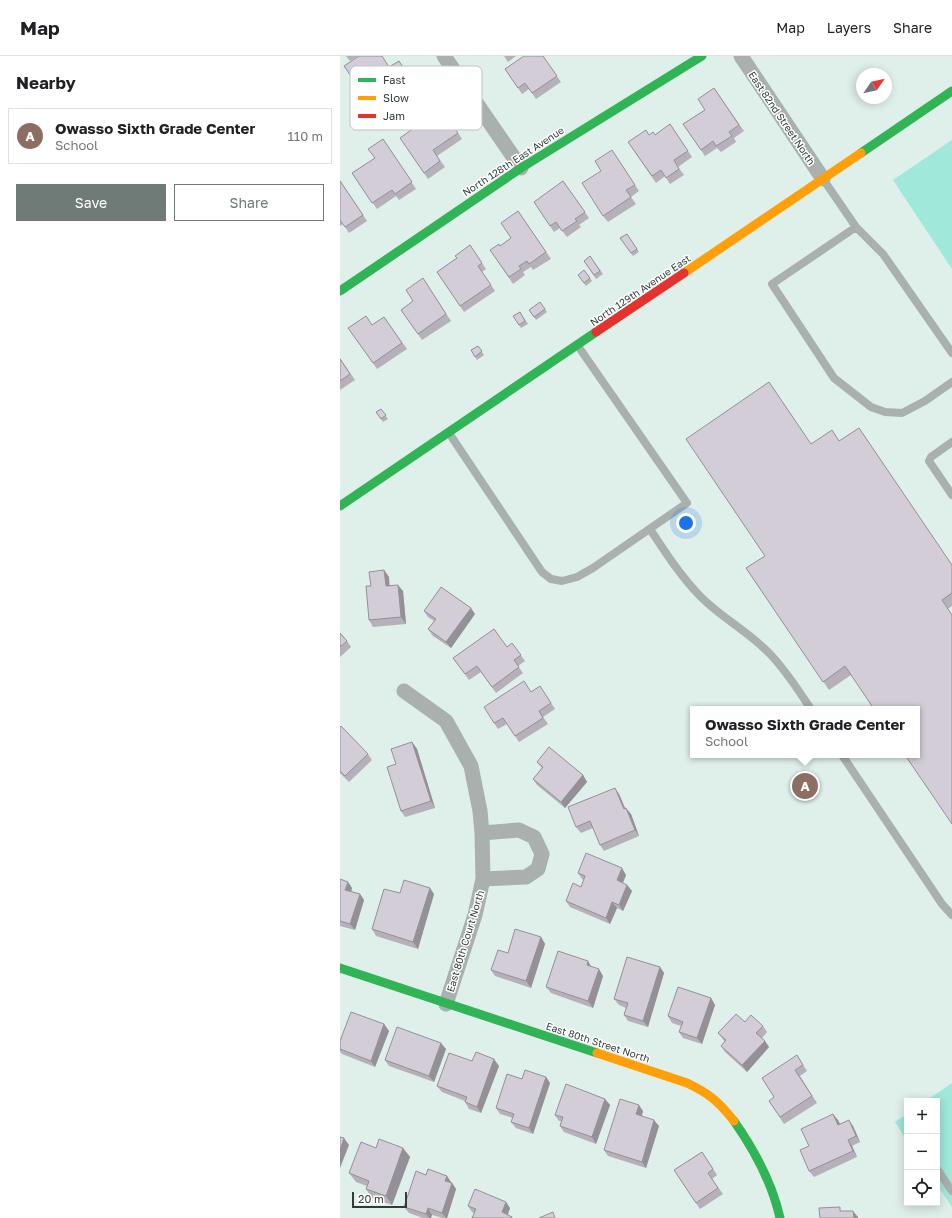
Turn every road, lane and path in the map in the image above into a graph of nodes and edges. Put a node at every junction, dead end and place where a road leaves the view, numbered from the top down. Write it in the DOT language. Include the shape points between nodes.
graph roads {
  1 [pos="444,56"];
  2 [pos="702,56"];
  3 [pos="741,56"];
  4 [pos="451,66"];
  5 [pos="952,91"];
  6 [pos="482,111"];
  7 [pos="521,168"];
  8 [pos="823,179"];
  9 [pos="856,228"];
  10 [pos="340,291"];
  11 [pos="578,346"];
  12 [pos="952,353"];
  13 [pos="952,382"];
  14 [pos="449,432"];
  15 [pos="952,442"];
  16 [pos="952,495"];
  17 [pos="340,506"];
  18 [pos="650,529"];
  19 [pos="404,691"];
  20 [pos="809,706"];
  21 [pos="844,758"];
  22 [pos="482,833"];
  23 [pos="483,879"];
  24 [pos="952,915"];
  25 [pos="340,968"];
  26 [pos="446,1004"];
  27 [pos="938,1170"];
  28 [pos="952,1191"];
  29 [pos="780,1218"];
  1 -- 4 [label="street"];
  2 -- 7 [label="street, North 128th East Avenue"];
  3 -- 8 [label="street, East 82nd Street North"];
  5 -- 8 [label="street, North 129th Avenue East"];
  6 -- 7 [label="street"];
  7 -- 10 [label="street, North 128th East Avenue"];
  8 -- 9 [label="lane"];
  8 -- 11 [label="street, North 129th Avenue East"];
  9 -- 12 [label="lane" via="883,254"];
  9 -- 13 [label="lane" via="772,284 834,378 871,407 885,412 902,413"];
  11 -- 14 [label="street, North 129th Avenue East"];
  11 -- 18 [label="lane" via="687,503"];
  14 -- 17 [label="street, North 129th Avenue East"];
  14 -- 18 [label="lane" via="542,572 551,579 562,581 577,577"];
  15 -- 16 [label="lane" via="929,461"];
  18 -- 20 [label="lane" via="680,573 699,595 769,653"];
  19 -- 22 [label="street, East 80th Court North" via="446,721 471,766"];
  21 -- 24 [label="lane" via="942,904"];
  22 -- 23 [label="street, East 80th Court North"];
  22 -- 23 [label="street" via="519,830 534,837 542,854 538,868 526,877"];
  23 -- 26 [label="street, East 80th Court North" via="475,915"];
  25 -- 26 [label="street, East 80th Street North"];
  26 -- 29 [label="street, East 80th Street North" via="687,1083 710,1095 730,1114 754,1152 768,1179"];
  27 -- 28 [label="lane"];
}
